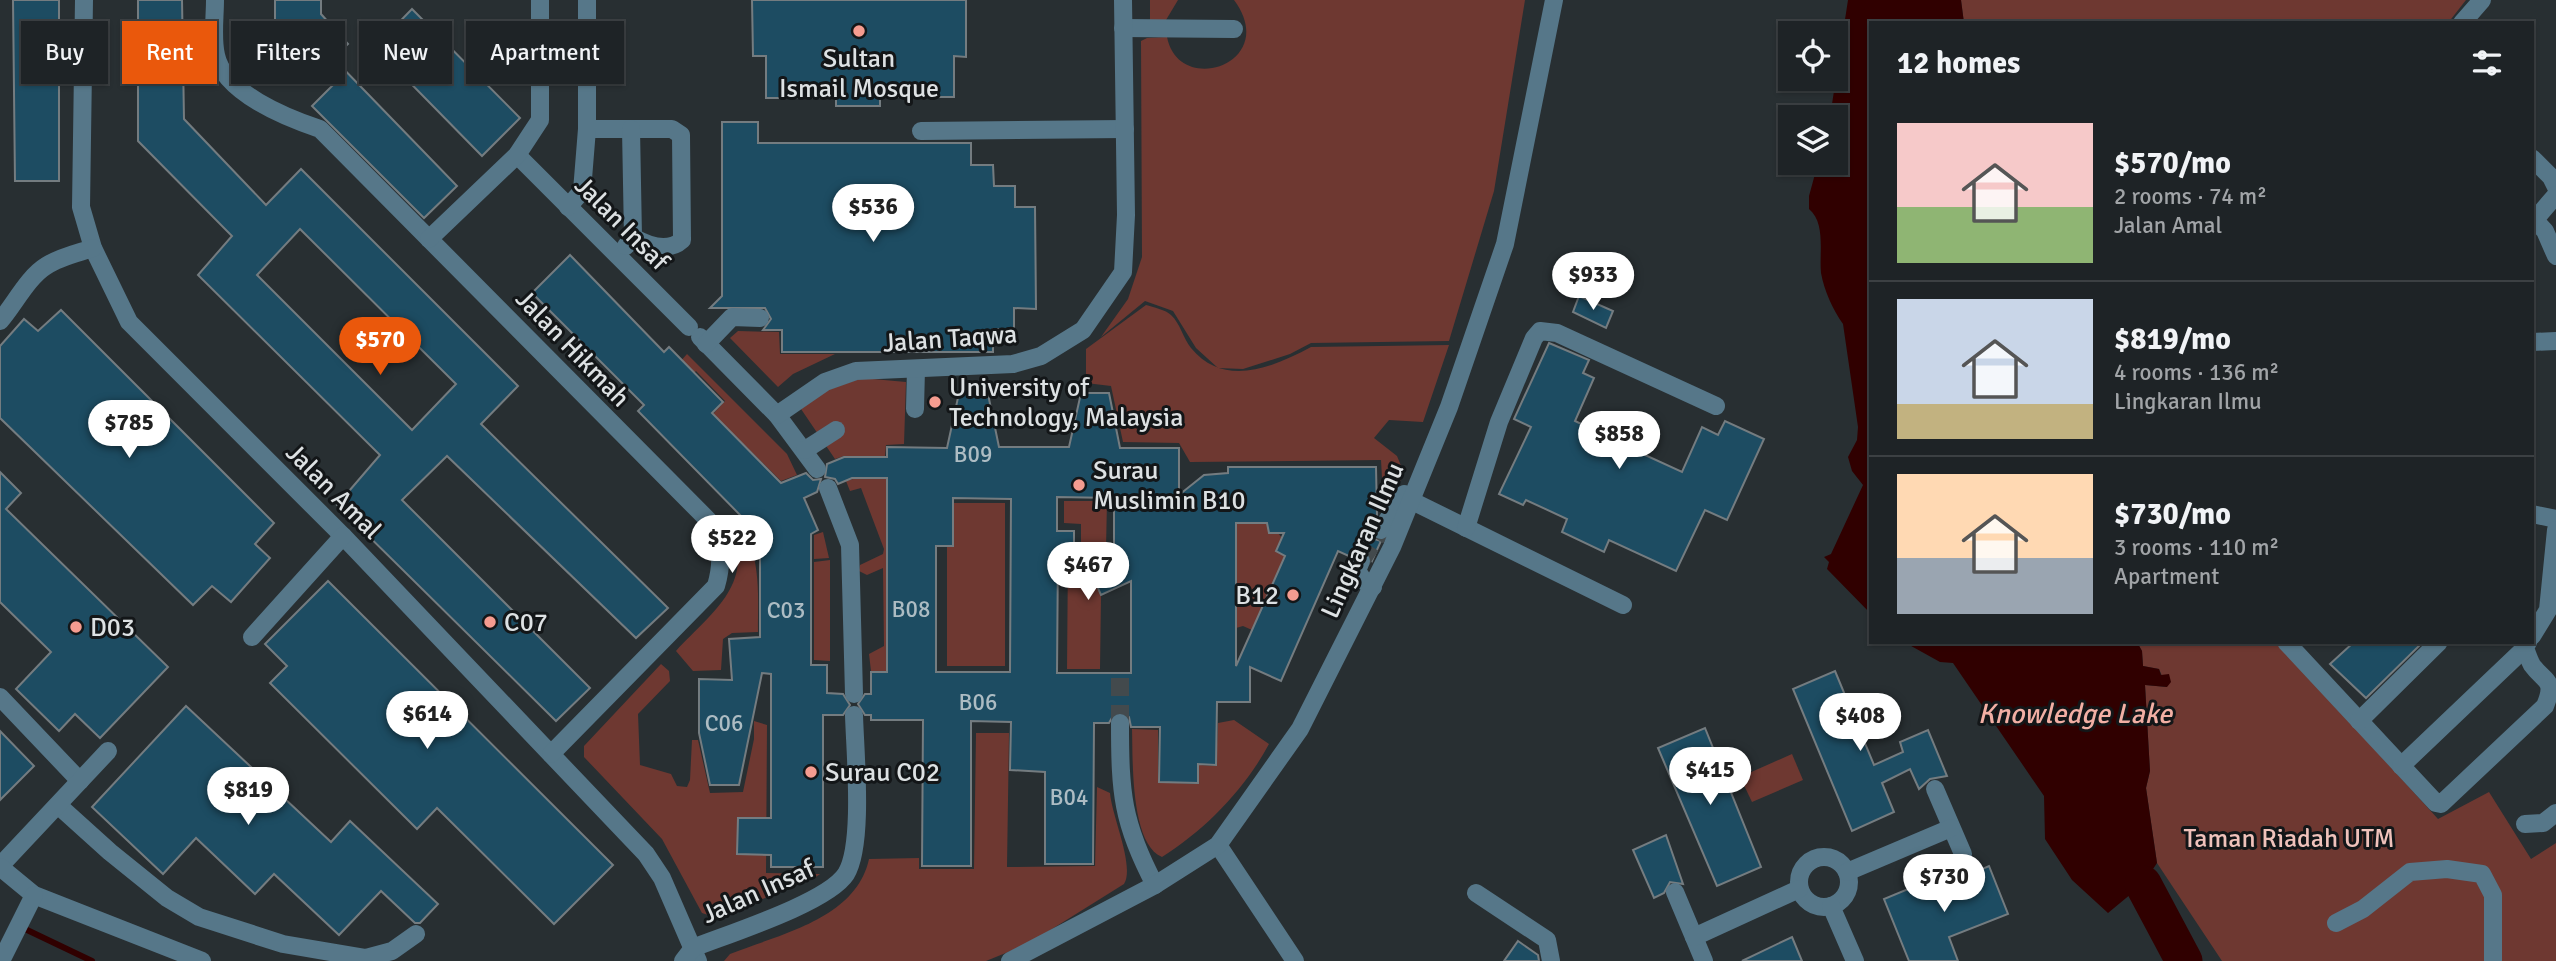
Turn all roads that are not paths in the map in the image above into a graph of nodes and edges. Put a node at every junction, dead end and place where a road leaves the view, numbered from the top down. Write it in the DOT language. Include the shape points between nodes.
graph roads {
  1 [pos="84,0"];
  2 [pos="215,0"];
  3 [pos="540,0"];
  4 [pos="587,0"];
  5 [pos="1123,0"];
  6 [pos="1555,0"];
  7 [pos="2482,0"];
  8 [pos="2464,21"];
  9 [pos="1123,28"];
  10 [pos="1234,29"];
  11 [pos="631,129"];
  12 [pos="1125,129"];
  13 [pos="587,130"];
  14 [pos="921,131"];
  15 [pos="517,155"];
  16 [pos="2534,161"];
  17 [pos="2556,187"];
  18 [pos="2556,195"];
  19 [pos="568,207"];
  20 [pos="2534,219"];
  21 [pos="2534,221"];
  22 [pos="633,237"];
  23 [pos="429,239"];
  24 [pos="93,248"];
  25 [pos="617,255"];
  26 [pos="2556,256"];
  27 [pos="760,318"];
  28 [pos="0,321"];
  29 [pos="698,336"];
  30 [pos="2556,341"];
  31 [pos="2534,342"];
  32 [pos="916,369"];
  33 [pos="1716,406"];
  34 [pos="915,409"];
  35 [pos="777,415"];
  36 [pos="836,430"];
  37 [pos="805,450"];
  38 [pos="1428,456"];
  39 [pos="817,469"];
  40 [pos="828,488"];
  41 [pos="1410,500"];
  42 [pos="2534,514"];
  43 [pos="2556,519"];
  44 [pos="1466,528"];
  45 [pos="1381,530"];
  46 [pos="2556,530"];
  47 [pos="343,536"];
  48 [pos="1361,561"];
  49 [pos="1373,587"];
  50 [pos="1623,605"];
  51 [pos="2534,632"];
  52 [pos="252,637"];
  53 [pos="2288,644"];
  54 [pos="2437,644"];
  55 [pos="2526,644"];
  56 [pos="2528,644"];
  57 [pos="854,694"];
  58 [pos="0,697"];
  59 [pos="855,715"];
  60 [pos="2359,721"];
  61 [pos="1120,723"];
  62 [pos="108,751"];
  63 [pos="551,754"];
  64 [pos="2401,766"];
  65 [pos="80,781"];
  66 [pos="1935,789"];
  67 [pos="59,806"];
  68 [pos="2556,813"];
  69 [pos="2525,824"];
  70 [pos="1951,828"];
  71 [pos="1218,845"];
  72 [pos="1963,854"];
  73 [pos="0,867"];
  74 [pos="1847,872"];
  75 [pos="1155,886"];
  76 [pos="1799,889"];
  77 [pos="1675,892"];
  78 [pos="1476,893"];
  79 [pos="34,895"];
  80 [pos="1831,906"];
  81 [pos="2336,923"];
  82 [pos="416,934"];
  83 [pos="1694,937"];
  84 [pos="692,956"];
  85 [pos="1,961"];
  86 [pos="202,961"];
  87 [pos="1010,961"];
  88 [pos="1295,961"];
  89 [pos="1551,961"];
  90 [pos="1704,961"];
  91 [pos="1855,961"];
  92 [pos="2493,961"];
  1 -- 24 [label="street, Jalan Amal" via="81,207"];
  2 -- 23 [label="street, Jalan Hikmah" via="216,56 229,82 289,119 320,129"];
  3 -- 15 [label="street" via="540,120"];
  4 -- 13 [label="street"];
  5 -- 9 [label="street, Jalan Taqwa"];
  6 -- 38 [label="street, Lingkaran Ilmu" via="1505,244"];
  7 -- 8 [label="street"];
  9 -- 10 [label="street"];
  9 -- 12 [label="street, Jalan Taqwa"];
  11 -- 13 [label="street"];
  11 -- 22 [label="street"];
  11 -- 22 [label="street" via="672,129 681,135 682,240 648,246"];
  12 -- 14 [label="street"];
  12 -- 32 [label="street, Jalan Taqwa" via="1123,272 1083,330 1041,356 1013,364"];
  13 -- 19 [label="street" via="582,191"];
  15 -- 19 [label="street, Jalan Insaf"];
  15 -- 23 [label="street"];
  16 -- 17 [label="street"];
  18 -- 20 [label="street"];
  19 -- 25 [label="street, Jalan Insaf"];
  21 -- 26 [label="street" via="2545,231"];
  22 -- 25 [label="street"];
  23 -- 63 [label="street, Jalan Hikmah" via="708,520 719,546 722,567 716,586"];
  24 -- 28 [label="street" via="46,265"];
  24 -- 47 [label="street, Jalan Amal" via="129,322"];
  25 -- 29 [label="street, Jalan Insaf"];
  27 -- 29 [label="street" via="732,317"];
  29 -- 35 [label="street, Jalan Insaf"];
  30 -- 31 [label="street"];
  32 -- 34 [label="street"];
  32 -- 35 [label="street, Jalan Taqwa" via="856,372 825,382"];
  33 -- 44 [label="street" via="1557,332 1540,331 1499,422"];
  35 -- 37 [label="street, Jalan Insaf"];
  36 -- 37 [label="street"];
  37 -- 39 [label="street, Jalan Insaf"];
  38 -- 41 [label="street, Lingkaran Ilmu"];
  38 -- 45 [label="street"];
  40 -- 57 [label="street" via="850,545"];
  41 -- 44 [label="street"];
  41 -- 49 [label="street, Lingkaran Ilmu"];
  42 -- 43 [label="street"];
  44 -- 50 [label="street"];
  46 -- 51 [label="street" via="2548,610"];
  47 -- 52 [label="street"];
  47 -- 63 [label="street, Jalan Amal"];
  48 -- 49 [label="street" via="1357,571"];
  49 -- 71 [label="street, Lingkaran Ilmu" via="1300,729"];
  53 -- 60 [label="street"];
  54 -- 60 [label="street"];
  55 -- 64 [label="street"];
  56 -- 64 [label="street" via="2532,665 2548,680 2545,706 2441,804"];
  58 -- 65 [label="street"];
  59 -- 84 [label="street, Jalan Insaf" via="856,846 846,873 827,892"];
  60 -- 64 [label="street"];
  61 -- 75 [label="street" via="1124,813"];
  62 -- 65 [label="street"];
  63 -- 84 [label="street, Jalan Amal" via="646,854 662,878"];
  65 -- 67 [label="street"];
  66 -- 70 [label="street"];
  67 -- 73 [label="street"];
  67 -- 82 [label="street" via="167,898 199,917 283,944 366,958 392,951"];
  68 -- 69 [label="street" via="2543,823"];
  70 -- 72 [label="street"];
  70 -- 74 [label="street"];
  71 -- 75 [label="street, Lingkaran Ilmu"];
  71 -- 88 [label="street"];
  73 -- 79 [label="street"];
  74 -- 76 [label="street" via="1838,860 1815,858 1800,873"];
  74 -- 80 [label="street" via="1845,896"];
  75 -- 87 [label="street, Lingkaran Ilmu"];
  76 -- 80 [label="street" via="1808,902"];
  76 -- 83 [label="street"];
  77 -- 83 [label="street"];
  78 -- 89 [label="street" via="1547,940"];
  79 -- 85 [label="street"];
  79 -- 86 [label="street"];
  80 -- 91 [label="street"];
  81 -- 92 [label="street" via="2363,909 2410,872 2447,869 2482,874 2493,895"];
  83 -- 90 [label="street"];
}
